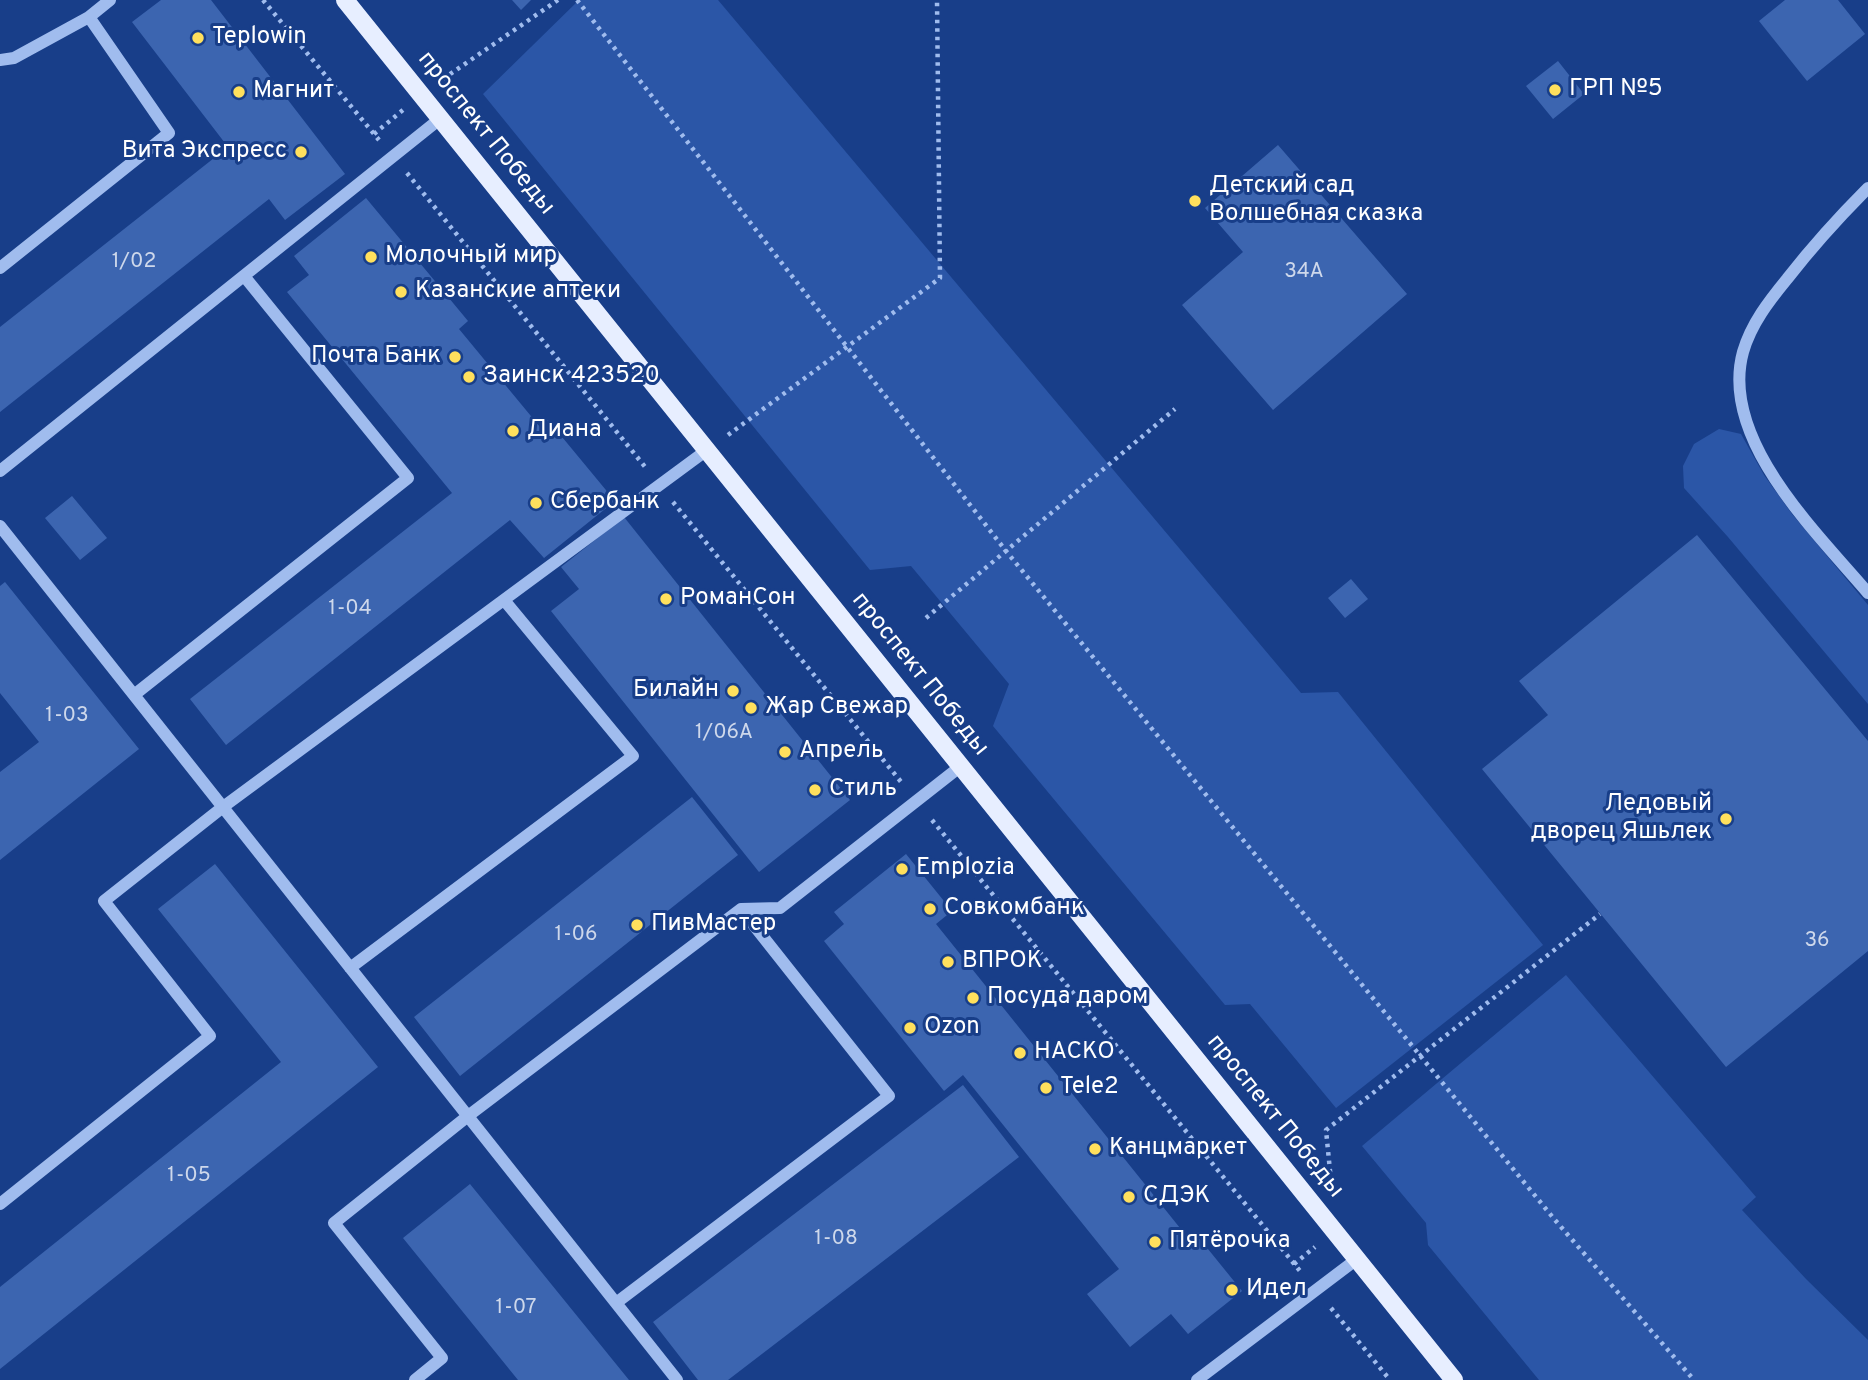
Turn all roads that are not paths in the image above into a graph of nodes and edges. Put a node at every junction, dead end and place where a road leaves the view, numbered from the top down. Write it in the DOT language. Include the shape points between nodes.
graph roads {
  1 [pos="110,0"];
  2 [pos="345,0"];
  3 [pos="89,17"];
  4 [pos="0,60"];
  5 [pos="441,118"];
  6 [pos="1868,188"];
  7 [pos="0,268"];
  8 [pos="244,276"];
  9 [pos="707,450"];
  10 [pos="0,471"];
  11 [pos="0,526"];
  12 [pos="1868,593"];
  13 [pos="504,600"];
  14 [pos="134,695"];
  15 [pos="961,766"];
  16 [pos="223,807"];
  17 [pos="741,909"];
  18 [pos="350,968"];
  19 [pos="468,1116"];
  20 [pos="0,1204"];
  21 [pos="1357,1259"];
  22 [pos="617,1303"];
  23 [pos="415,1380"];
  24 [pos="677,1380"];
  25 [pos="1197,1380"];
  26 [pos="1454,1380"];
  1 -- 3 [label="street"];
  2 -- 5 [label="main road, проспект Победы"];
  3 -- 4 [label="street" via="14,58"];
  3 -- 7 [label="street" via="169,133"];
  5 -- 8 [label="street"];
  5 -- 9 [label="main road, проспект Победы"];
  6 -- 12 [label="street" via="1824,232 1758,319 1743,352 1740,377 1756,447 1785,494"];
  8 -- 10 [label="street"];
  8 -- 14 [label="street" via="408,478"];
  9 -- 13 [label="street"];
  9 -- 15 [label="main road, проспект Победы"];
  11 -- 14 [label="street"];
  13 -- 16 [label="street"];
  13 -- 18 [label="street" via="633,756"];
  14 -- 16 [label="street"];
  15 -- 17 [label="street" via="780,908"];
  15 -- 21 [label="main road, проспект Победы"];
  16 -- 18 [label="street"];
  16 -- 20 [label="street" via="104,901 210,1037"];
  17 -- 19 [label="street"];
  17 -- 22 [label="street" via="889,1096"];
  18 -- 19 [label="street"];
  19 -- 22 [label="street"];
  19 -- 23 [label="street" via="334,1223 442,1358"];
  21 -- 25 [label="street"];
  21 -- 26 [label="main road, проспект Победы"];
  22 -- 24 [label="street"];
}
